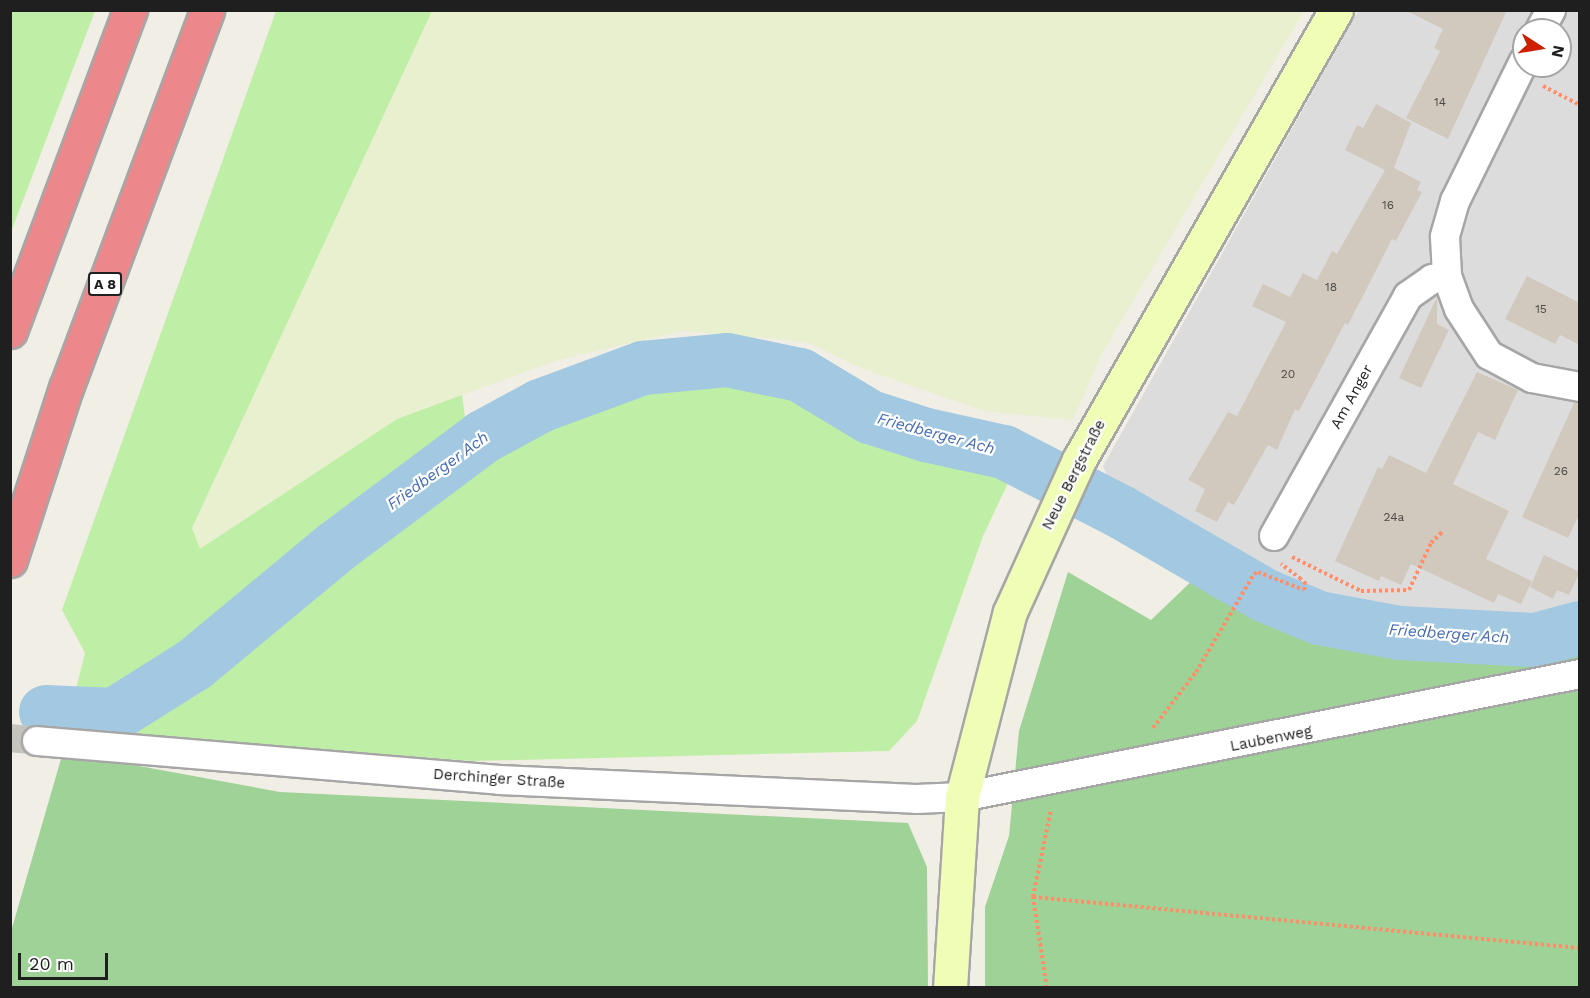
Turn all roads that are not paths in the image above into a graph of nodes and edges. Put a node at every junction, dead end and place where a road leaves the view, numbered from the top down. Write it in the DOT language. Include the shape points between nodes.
graph roads {
  1 [pos="130,10"];
  2 [pos="207,10"];
  3 [pos="1336,10"];
  4 [pos="1516,78"];
  5 [pos="1447,276"];
  6 [pos="10,331"];
  7 [pos="1580,387"];
  8 [pos="1272,541"];
  9 [pos="10,560"];
  10 [pos="1580,674"];
  11 [pos="37,741"];
  12 [pos="962,797"];
  13 [pos="950,987"];
  1 -- 6 [label="highway"];
  2 -- 9 [label="highway, A 8" via="66,388"];
  3 -- 12 [label="main road, Neue Bergstraße" via="1078,460 1010,612"];
  4 -- 5 [label="street" via="1455,201 1445,237"];
  5 -- 7 [label="street" via="1459,309 1489,355 1532,378"];
  5 -- 8 [label="street, Am Anger" via="1432,279 1408,296"];
  10 -- 12 [label="street, Laubenweg"];
  11 -- 12 [label="street, Derchinger Straße" via="500,780 916,799"];
  12 -- 13 [label="main road, Neue Bergstraße"];
}
